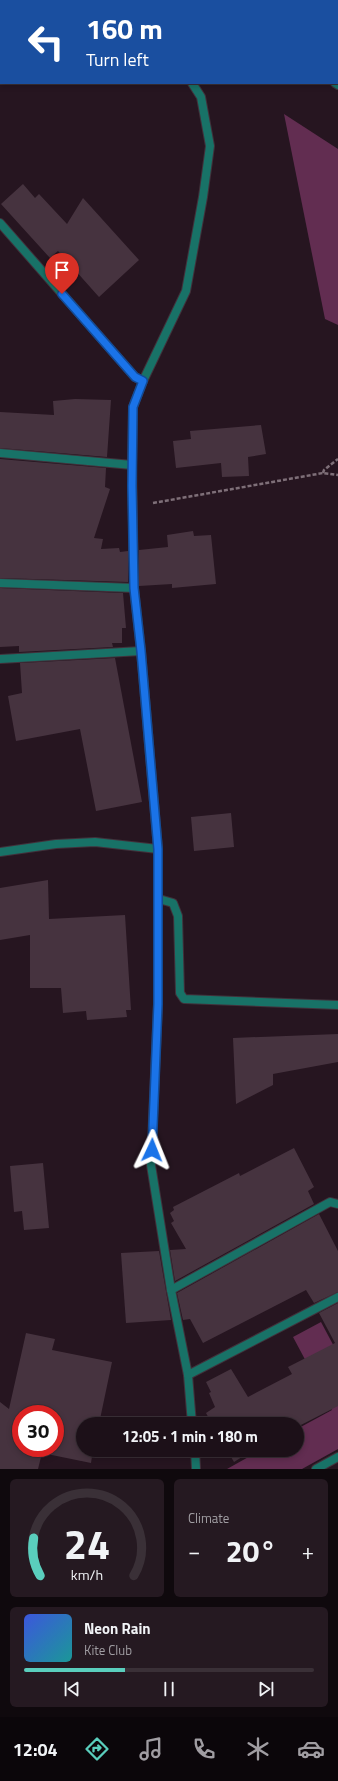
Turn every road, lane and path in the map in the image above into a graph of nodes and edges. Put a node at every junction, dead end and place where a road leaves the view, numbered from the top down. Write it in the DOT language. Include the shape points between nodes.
graph roads {
  1 [pos="193,84"];
  2 [pos="0,223"];
  3 [pos="143,381"];
  4 [pos="0,453"];
  5 [pos="338,458"];
  6 [pos="132,465"];
  7 [pos="323,473"];
  8 [pos="338,475"];
  9 [pos="133,506"];
  10 [pos="0,584"];
  11 [pos="134,588"];
  12 [pos="141,651"];
  13 [pos="0,659"];
  14 [pos="158,849"];
  15 [pos="0,852"];
  16 [pos="159,899"];
  17 [pos="338,1005"];
  18 [pos="338,1204"];
  19 [pos="171,1290"];
  20 [pos="338,1297"];
  21 [pos="188,1375"];
  22 [pos="191,1417"];
  23 [pos="195,1457"];
  24 [pos="338,1457"];
  25 [pos="196,1469"];
  26 [pos="316,1469"];
  1 -- 3 [label="street" via="201,97 210,146 203,197 186,291"];
  2 -- 3 [label="street" via="135,377"];
  3 -- 6 [label="street" via="133,407"];
  4 -- 6 [label="street"];
  5 -- 7 [label="path"];
  6 -- 9 [label="street"];
  7 -- 8 [label="path"];
  7 -- 9 [label="path"];
  9 -- 11 [label="street"];
  10 -- 11 [label="street"];
  11 -- 12 [label="street"];
  12 -- 13 [label="street"];
  12 -- 14 [label="street"];
  14 -- 15 [label="street" via="95,842 56,844"];
  14 -- 16 [label="street"];
  16 -- 17 [label="street" via="173,903 178,916 180,994 184,999"];
  16 -- 19 [label="street" via="158,1004 151,1165"];
  18 -- 19 [label="street" via="330,1202"];
  19 -- 21 [label="street"];
  20 -- 21 [label="street"];
  21 -- 22 [label="street"];
  23 -- 25 [label="street"];
  24 -- 26 [label="street"];
}
